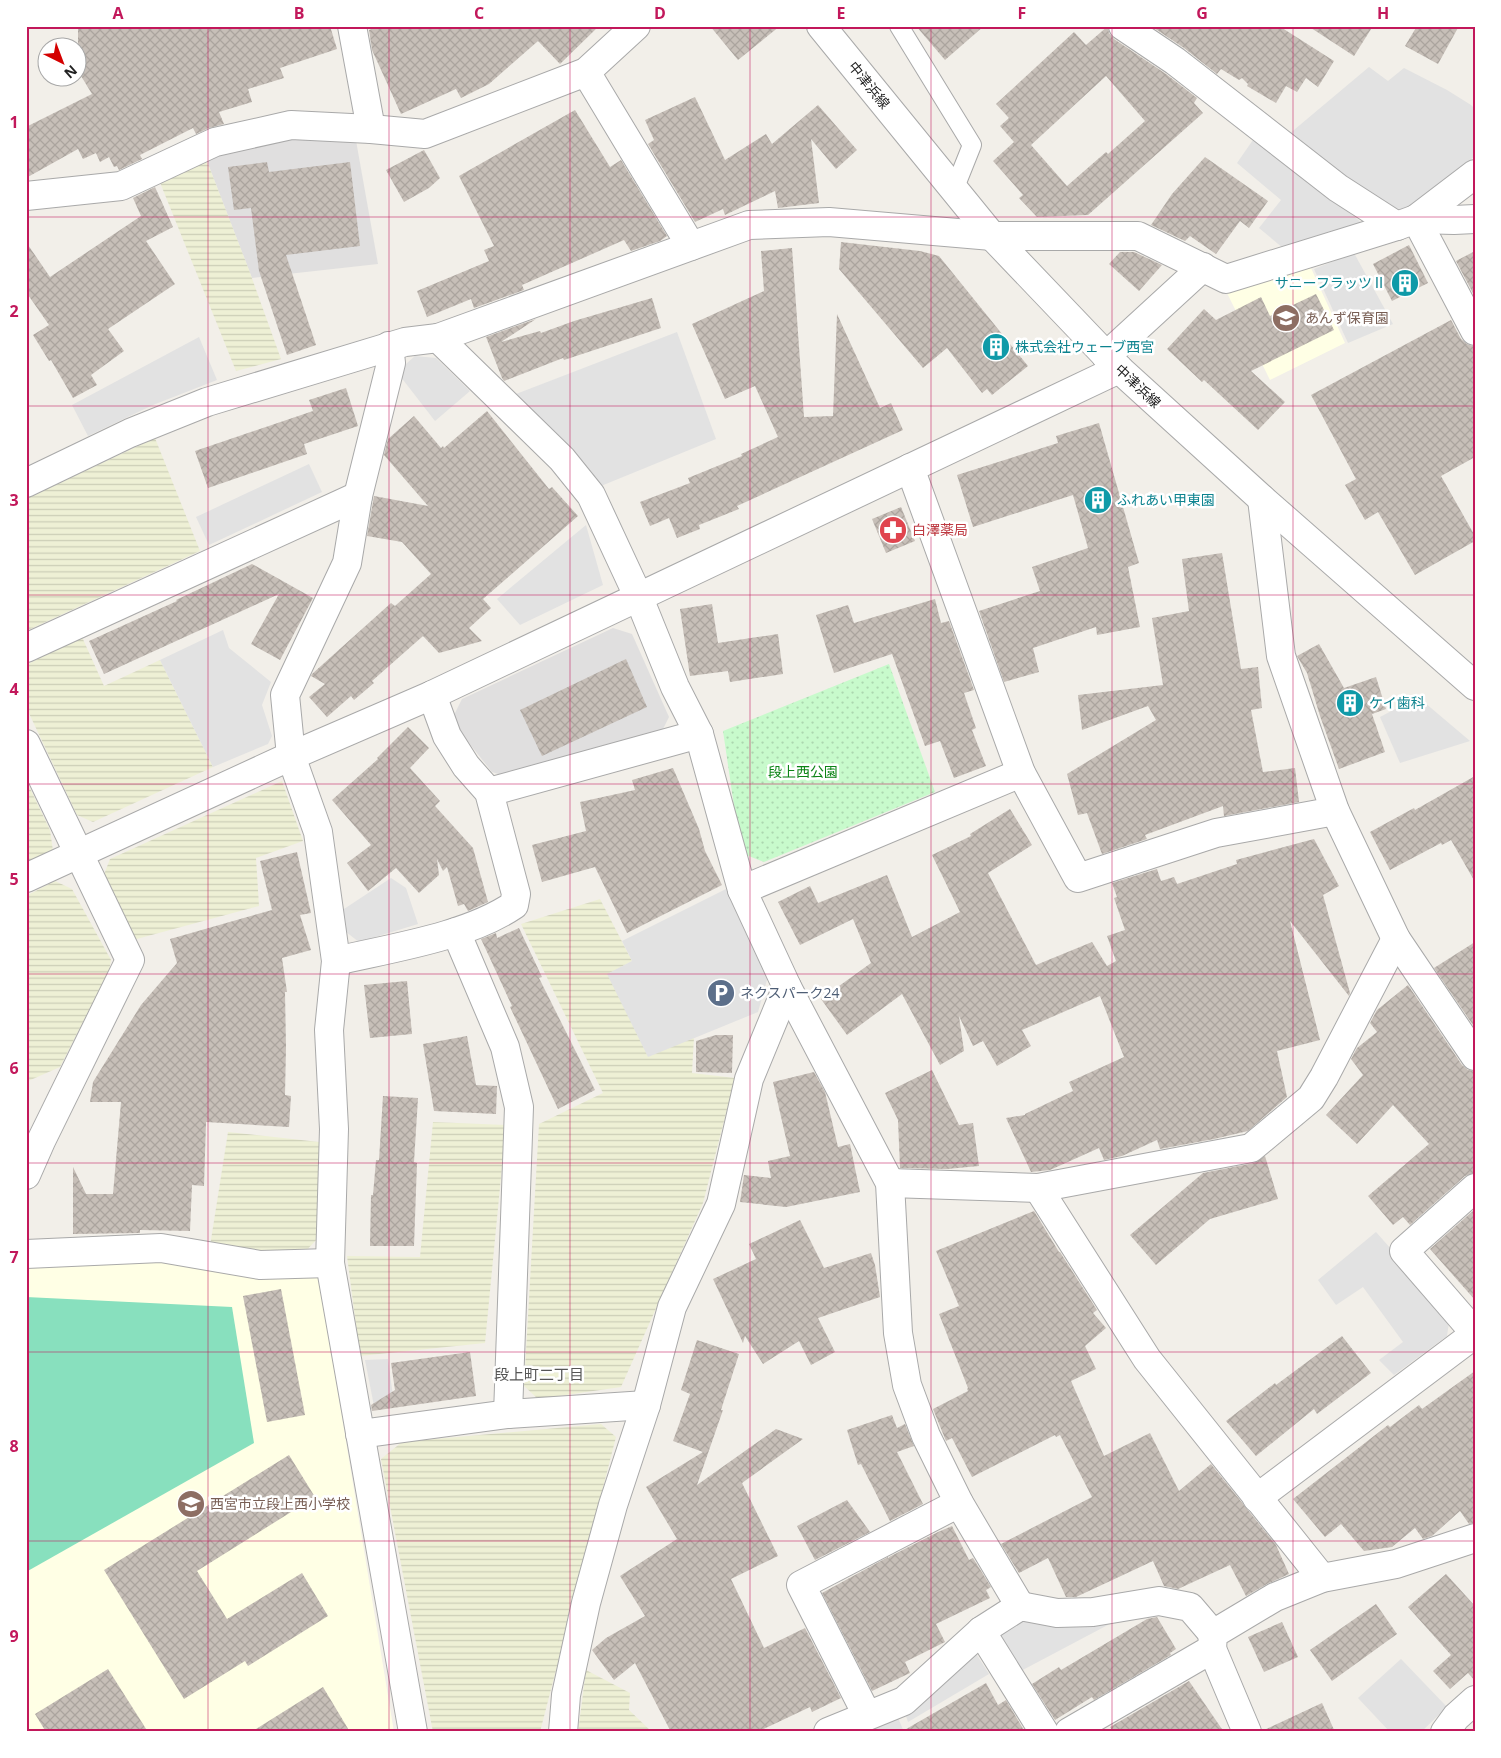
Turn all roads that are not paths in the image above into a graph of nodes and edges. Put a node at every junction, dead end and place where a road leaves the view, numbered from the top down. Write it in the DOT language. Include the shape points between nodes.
graph roads {
  1 [pos="352,26"];
  2 [pos="636,26"];
  3 [pos="821,26"];
  4 [pos="899,26"];
  5 [pos="1123,26"];
  6 [pos="586,72"];
  7 [pos="371,129"];
  8 [pos="1475,174"];
  9 [pos="954,190"];
  10 [pos="26,196"];
  11 [pos="1475,219"];
  12 [pos="1407,222"];
  13 [pos="992,236"];
  14 [pos="691,246"];
  15 [pos="1203,267"];
  16 [pos="1475,331"];
  17 [pos="438,338"];
  18 [pos="388,346"];
  19 [pos="1113,362"];
  20 [pos="910,468"];
  21 [pos="26,483"];
  22 [pos="358,496"];
  23 [pos="1262,499"];
  24 [pos="640,598"];
  25 [pos="26,648"];
  26 [pos="1475,686"];
  27 [pos="432,695"];
  28 [pos="699,734"];
  29 [pos="26,744"];
  30 [pos="291,756"];
  31 [pos="1021,773"];
  32 [pos="489,792"];
  33 [pos="1335,811"];
  34 [pos="78,853"];
  35 [pos="26,878"];
  36 [pos="742,890"];
  37 [pos="456,932"];
  38 [pos="1396,939"];
  39 [pos="336,961"];
  40 [pos="787,987"];
  41 [pos="1475,1056"];
  42 [pos="26,1175"];
  43 [pos="890,1183"];
  44 [pos="1038,1188"];
  45 [pos="1475,1188"];
  46 [pos="26,1254"];
  47 [pos="330,1263"];
  48 [pos="1475,1334"];
  49 [pos="646,1405"];
  50 [pos="508,1414"];
  51 [pos="360,1434"];
  52 [pos="1257,1498"];
  53 [pos="959,1504"];
  54 [pos="1472,1543"];
  55 [pos="1322,1578"];
  56 [pos="1020,1606"];
  57 [pos="981,1631"];
  58 [pos="1212,1642"];
  59 [pos="1475,1700"];
  60 [pos="867,1715"];
  61 [pos="413,1732"];
  62 [pos="563,1732"];
  63 [pos="828,1732"];
  64 [pos="1044,1732"];
  65 [pos="1069,1732"];
  66 [pos="1248,1732"];
  67 [pos="1445,1732"];
  1 -- 7 [label="street"];
  2 -- 6 [label="street"];
  3 -- 9 [label="street, 中津浜線"];
  4 -- 9 [label="lane" via="972,145"];
  5 -- 12 [label="street" via="1175,61 1338,188"];
  6 -- 7 [label="street" via="425,134"];
  6 -- 14 [label="street"];
  7 -- 10 [label="street" via="291,125 215,142 121,186"];
  8 -- 12 [label="street"];
  9 -- 13 [label="street, 中津浜線"];
  11 -- 12 [label="street"];
  12 -- 15 [label="street" via="1226,279"];
  12 -- 16 [label="street"];
  13 -- 14 [label="street" via="829,222 749,225"];
  13 -- 15 [label="street" via="1138,236"];
  13 -- 19 [label="street, 中津浜線"];
  14 -- 17 [label="street"];
  15 -- 19 [label="street"];
  17 -- 18 [label="street"];
  17 -- 24 [label="street" via="562,459 591,495"];
  18 -- 21 [label="street" via="207,402 130,433"];
  18 -- 22 [label="street" via="391,363"];
  19 -- 20 [label="street"];
  19 -- 23 [label="street, 中津浜線"];
  20 -- 24 [label="street"];
  20 -- 31 [label="street"];
  22 -- 25 [label="street"];
  22 -- 30 [label="street" via="346,563 285,696"];
  23 -- 26 [label="street, 中津浜線"];
  23 -- 33 [label="street" via="1281,656"];
  24 -- 27 [label="street"];
  24 -- 28 [label="street" via="675,687"];
  27 -- 30 [label="street"];
  27 -- 32 [label="street" via="447,736 466,766"];
  28 -- 32 [label="street"];
  28 -- 36 [label="street"];
  29 -- 34 [label="street"];
  30 -- 34 [label="street"];
  30 -- 39 [label="street" via="318,832"];
  31 -- 33 [label="street" via="1078,878 1216,833"];
  31 -- 36 [label="street"];
  32 -- 37 [label="street" via="516,894 514,905 505,912"];
  33 -- 38 [label="street"];
  34 -- 35 [label="street"];
  34 -- 42 [label="street" via="130,960"];
  36 -- 40 [label="street"];
  37 -- 39 [label="street"];
  37 -- 50 [label="street" via="505,1048 519,1107"];
  38 -- 41 [label="street"];
  38 -- 44 [label="street" via="1311,1098 1251,1148"];
  39 -- 47 [label="street" via="329,1030 334,1130"];
  40 -- 43 [label="street"];
  40 -- 49 [label="street" via="749,1079 721,1204 672,1307"];
  43 -- 44 [label="street"];
  43 -- 53 [label="street" via="898,1333 907,1386 926,1436"];
  44 -- 52 [label="street" via="1147,1359"];
  45 -- 48 [label="street" via="1404,1251"];
  46 -- 47 [label="street" via="161,1248 260,1265"];
  47 -- 51 [label="street"];
  48 -- 52 [label="street"];
  49 -- 50 [label="street"];
  49 -- 62 [label="street" via="613,1505 586,1603 566,1695"];
  50 -- 51 [label="street"];
  51 -- 61 [label="street"];
  52 -- 55 [label="street"];
  53 -- 56 [label="street"];
  53 -- 60 [label="street" via="802,1585"];
  54 -- 55 [label="street" via="1396,1564"];
  55 -- 58 [label="street" via="1275,1597"];
  56 -- 57 [label="street"];
  56 -- 58 [label="street" via="1057,1613 1093,1612 1159,1601 1190,1607"];
  57 -- 60 [label="street" via="904,1701"];
  57 -- 64 [label="street"];
  58 -- 65 [label="street"];
  58 -- 66 [label="street"];
  59 -- 67 [label="street"];
  60 -- 63 [label="street"];
}
